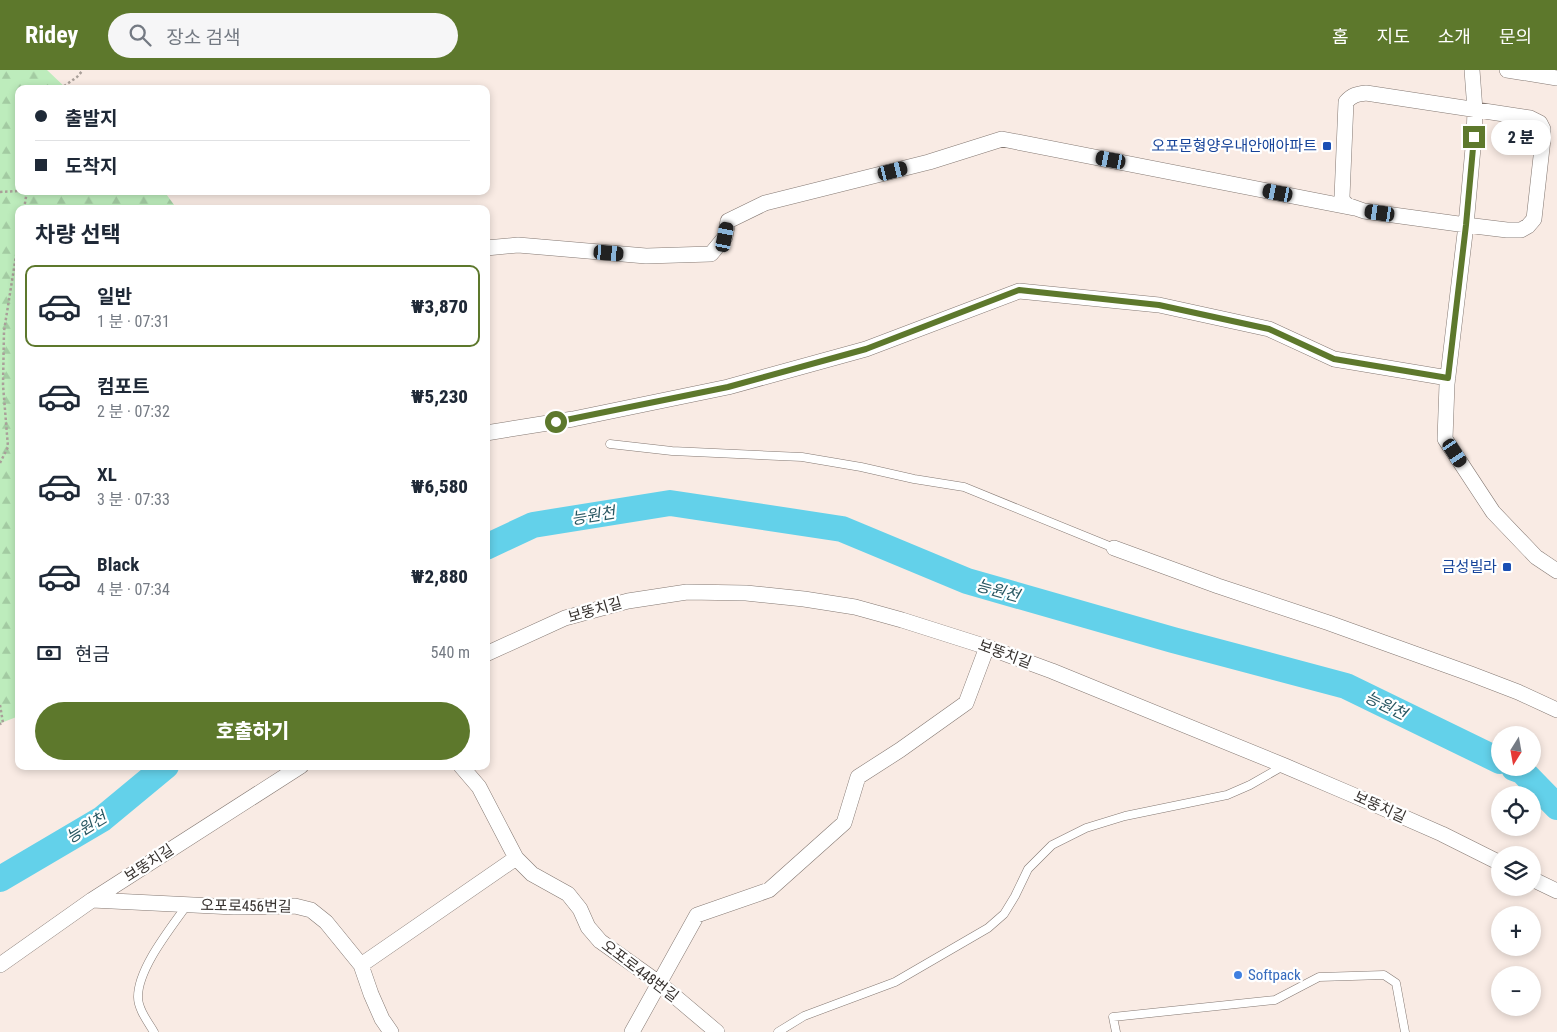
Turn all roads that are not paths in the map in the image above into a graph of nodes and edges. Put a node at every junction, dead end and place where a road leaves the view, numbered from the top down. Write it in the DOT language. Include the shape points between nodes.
graph roads {
  1 [pos="1472,70"];
  2 [pos="1507,70"];
  3 [pos="1557,78"];
  4 [pos="1474,110"];
  5 [pos="1354,208"];
  6 [pos="1466,225"];
  7 [pos="490,248"];
  8 [pos="1448,378"];
  9 [pos="490,432"];
  10 [pos="610,444"];
  11 [pos="1114,548"];
  12 [pos="1557,571"];
  13 [pos="987,647"];
  14 [pos="490,652"];
  15 [pos="1557,710"];
  16 [pos="1285,766"];
  17 [pos="295,770"];
  18 [pos="464,770"];
  19 [pos="516,858"];
  20 [pos="1491,858"];
  21 [pos="1541,883"];
  22 [pos="1557,891"];
  23 [pos="92,900"];
  24 [pos="187,905"];
  25 [pos="361,964"];
  26 [pos="0,965"];
  27 [pos="659,983"];
  28 [pos="154,1032"];
  29 [pos="391,1032"];
  30 [pos="632,1032"];
  31 [pos="717,1032"];
  32 [pos="778,1032"];
  33 [pos="1116,1032"];
  34 [pos="1405,1032"];
  1 -- 4 [label="street"];
  2 -- 3 [label="street"];
  4 -- 5 [label="street" via="1366,93 1350,97 1346,102 1342,197"];
  4 -- 6 [label="street"];
  4 -- 6 [label="street" via="1530,118 1540,123 1543,139 1534,219 1528,226 1521,230"];
  5 -- 6 [label="street"];
  5 -- 7 [label="street" via="1002,139 929,162 765,203 728,221 725,237 711,254 646,256 518,246"];
  6 -- 8 [label="street"];
  8 -- 9 [label="street" via="1334,359 1269,329 1159,305 1019,290 866,349 728,387"];
  8 -- 12 [label="street" via="1445,438 1493,512 1536,557"];
  10 -- 11 [label="lane" via="672,451 802,457 964,487"];
  11 -- 15 [label="street" via="1471,674"];
  13 -- 14 [label="street, 보뚱치길" via="854,607 746,593 687,592 628,601 565,618"];
  13 -- 16 [label="street, 보뚱치길"];
  13 -- 27 [label="street" via="966,703 858,777 844,823 769,890 697,915"];
  16 -- 20 [label="street, 보뚱치길"];
  16 -- 32 [label="lane" via="1227,795 1125,816 1086,828 1052,845 1028,869 1004,914 988,928 895,982 804,1016"];
  17 -- 23 [label="street, 보뚱치길"];
  18 -- 19 [label="street, 오포로448번길" via="479,787"];
  19 -- 25 [label="street"];
  19 -- 27 [label="street, 오포로448번길" via="532,874 568,894 600,941"];
  21 -- 22 [label="street"];
  23 -- 24 [label="street, 오포로456번길"];
  23 -- 26 [label="street, 보뚱치길"];
  24 -- 25 [label="street, 오포로456번길" via="295,906 311,910 326,922"];
  24 -- 28 [label="lane" via="150,959 140,984 138,998"];
  25 -- 29 [label="street, 오포로456번길" via="371,994"];
  27 -- 30 [label="street"];
  27 -- 31 [label="street, 오포로448번길"];
  33 -- 34 [label="lane" via="1113,1017 1276,1000 1319,977 1384,975 1396,983"];
}
